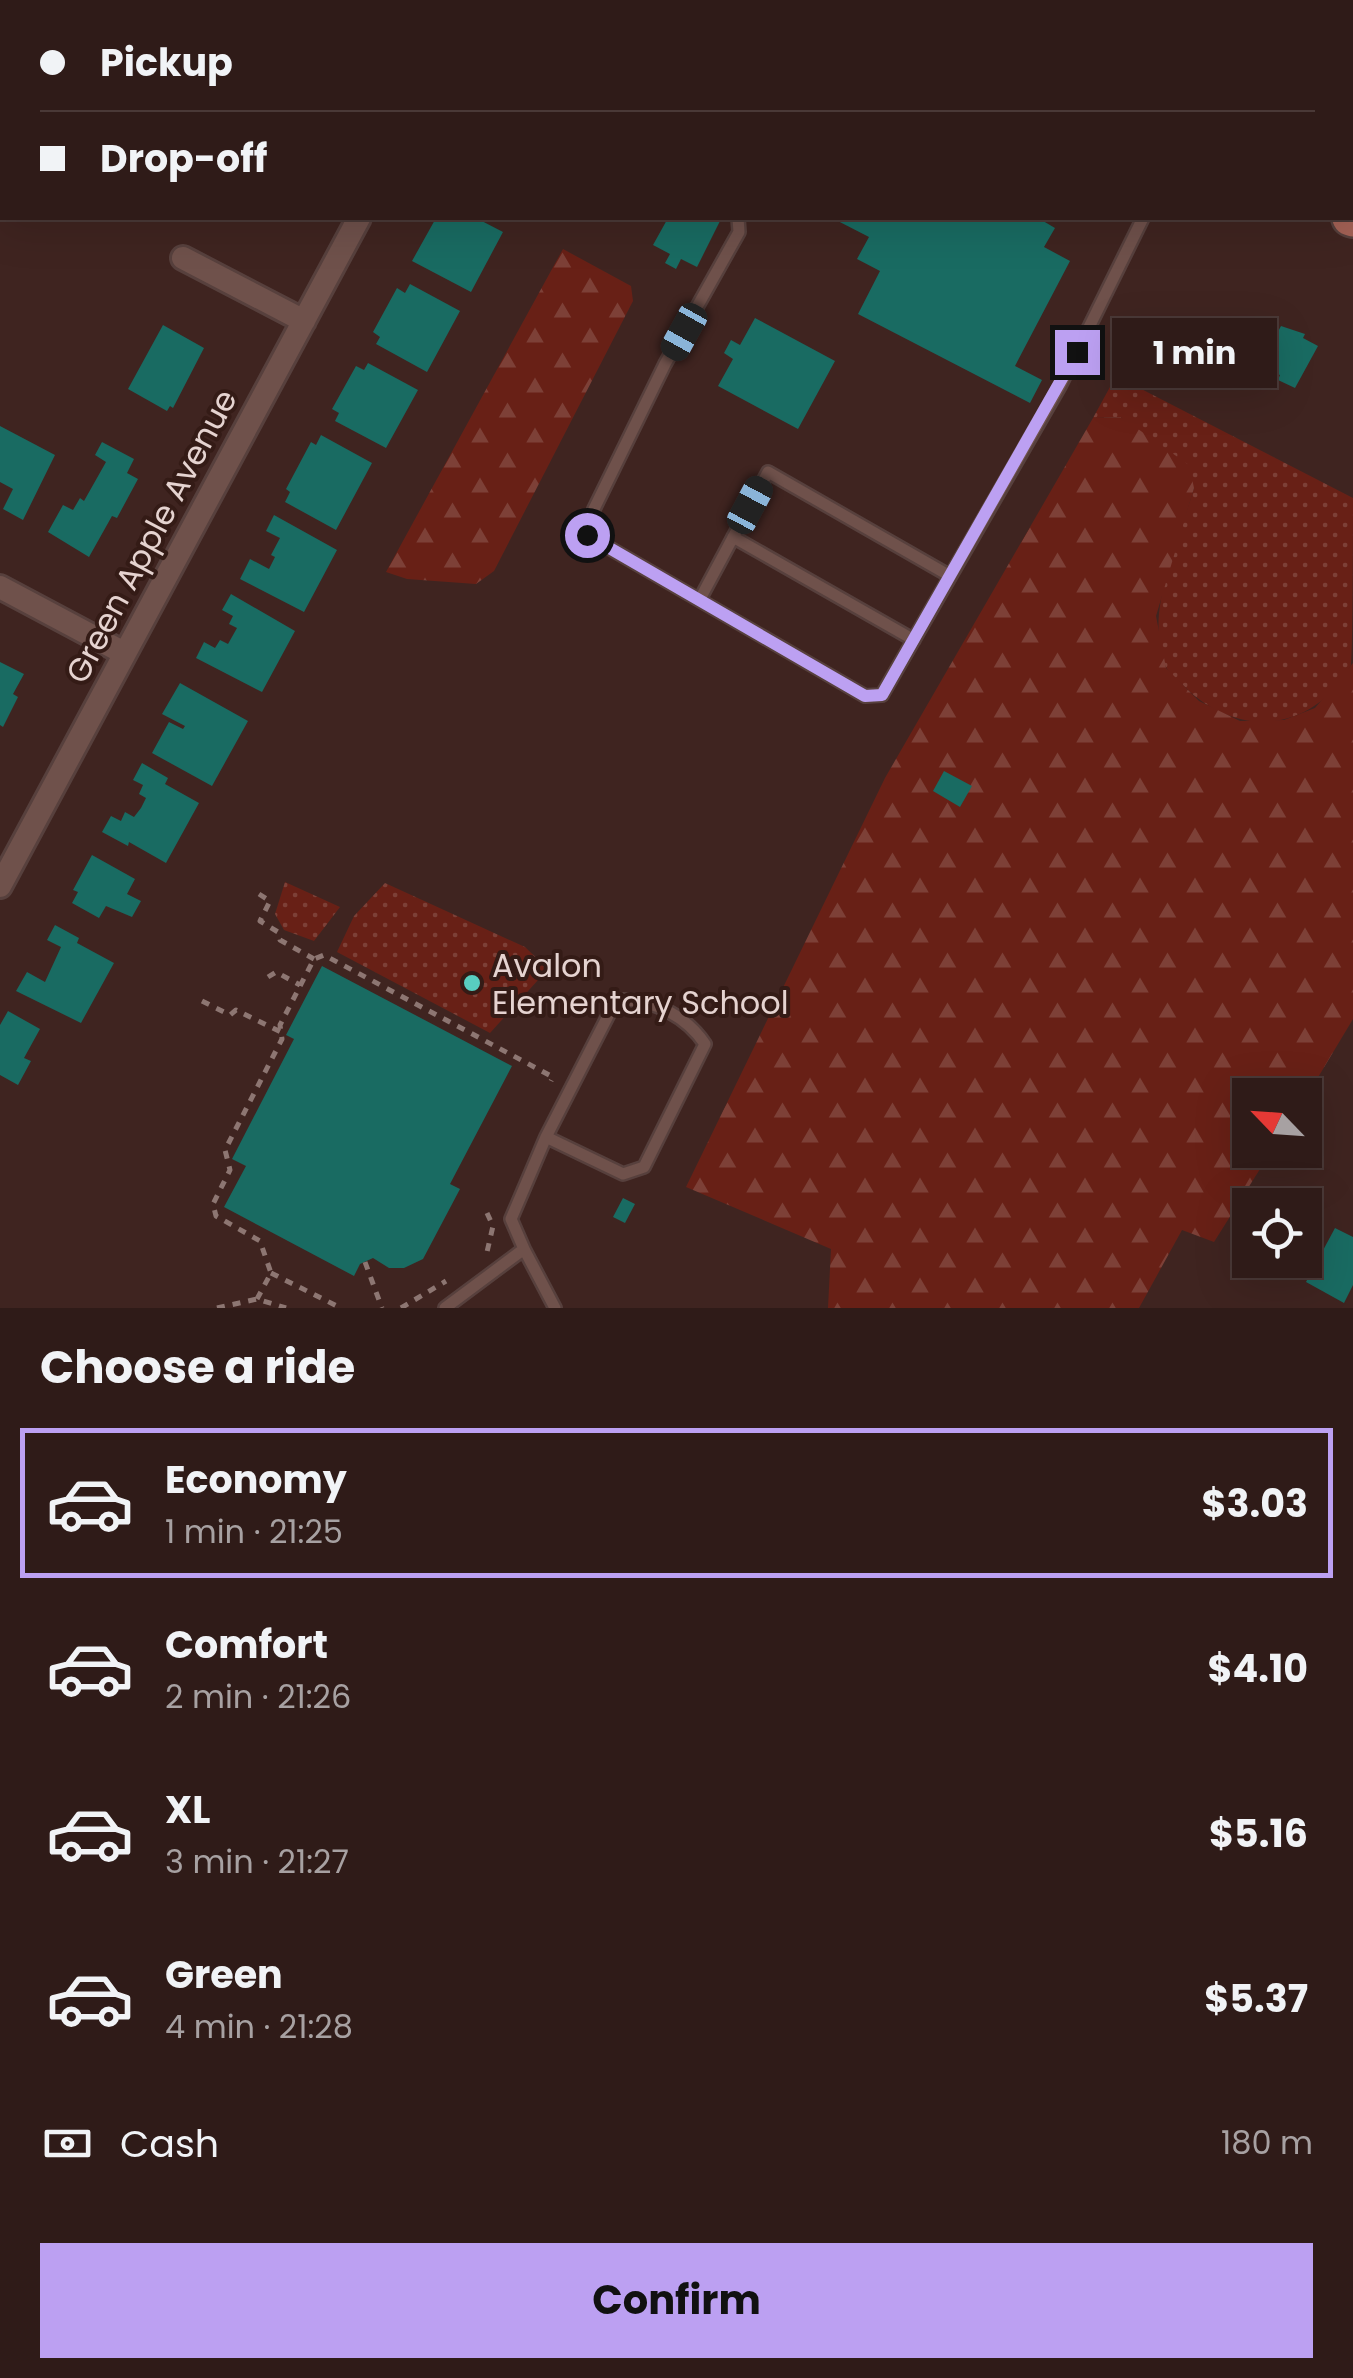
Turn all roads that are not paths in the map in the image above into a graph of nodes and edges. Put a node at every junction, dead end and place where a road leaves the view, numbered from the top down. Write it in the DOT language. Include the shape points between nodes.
graph roads {
  1 [pos="358,220"];
  2 [pos="738,220"];
  3 [pos="1142,220"];
  4 [pos="183,258"];
  5 [pos="304,320"];
  6 [pos="733,538"];
  7 [pos="950,576"];
  8 [pos="0,587"];
  9 [pos="700,599"];
  10 [pos="914,640"];
  11 [pos="124,652"];
  12 [pos="0,886"];
  13 [pos="546,1138"];
  14 [pos="524,1250"];
  15 [pos="445,1308"];
  16 [pos="555,1308"];
  1 -- 5 [label="street, Green Apple Avenue"];
  2 -- 9 [label="lane" via="739,232 665,364 587,535"];
  3 -- 7 [label="lane" via="1060,386"];
  4 -- 5 [label="street"];
  5 -- 11 [label="street, Green Apple Avenue"];
  6 -- 7 [label="lane" via="768,472"];
  6 -- 9 [label="lane"];
  6 -- 10 [label="lane"];
  7 -- 10 [label="lane"];
  8 -- 11 [label="street"];
  9 -- 10 [label="lane" via="865,696 882,695"];
  11 -- 12 [label="street, Green Apple Avenue"];
  13 -- 13 [label="lane" via="623,1174 644,1167 705,1044 692,1025 643,1000 623,1000 610,1012"];
  13 -- 14 [label="lane" via="511,1218"];
  14 -- 15 [label="lane"];
  14 -- 16 [label="lane"];
}
